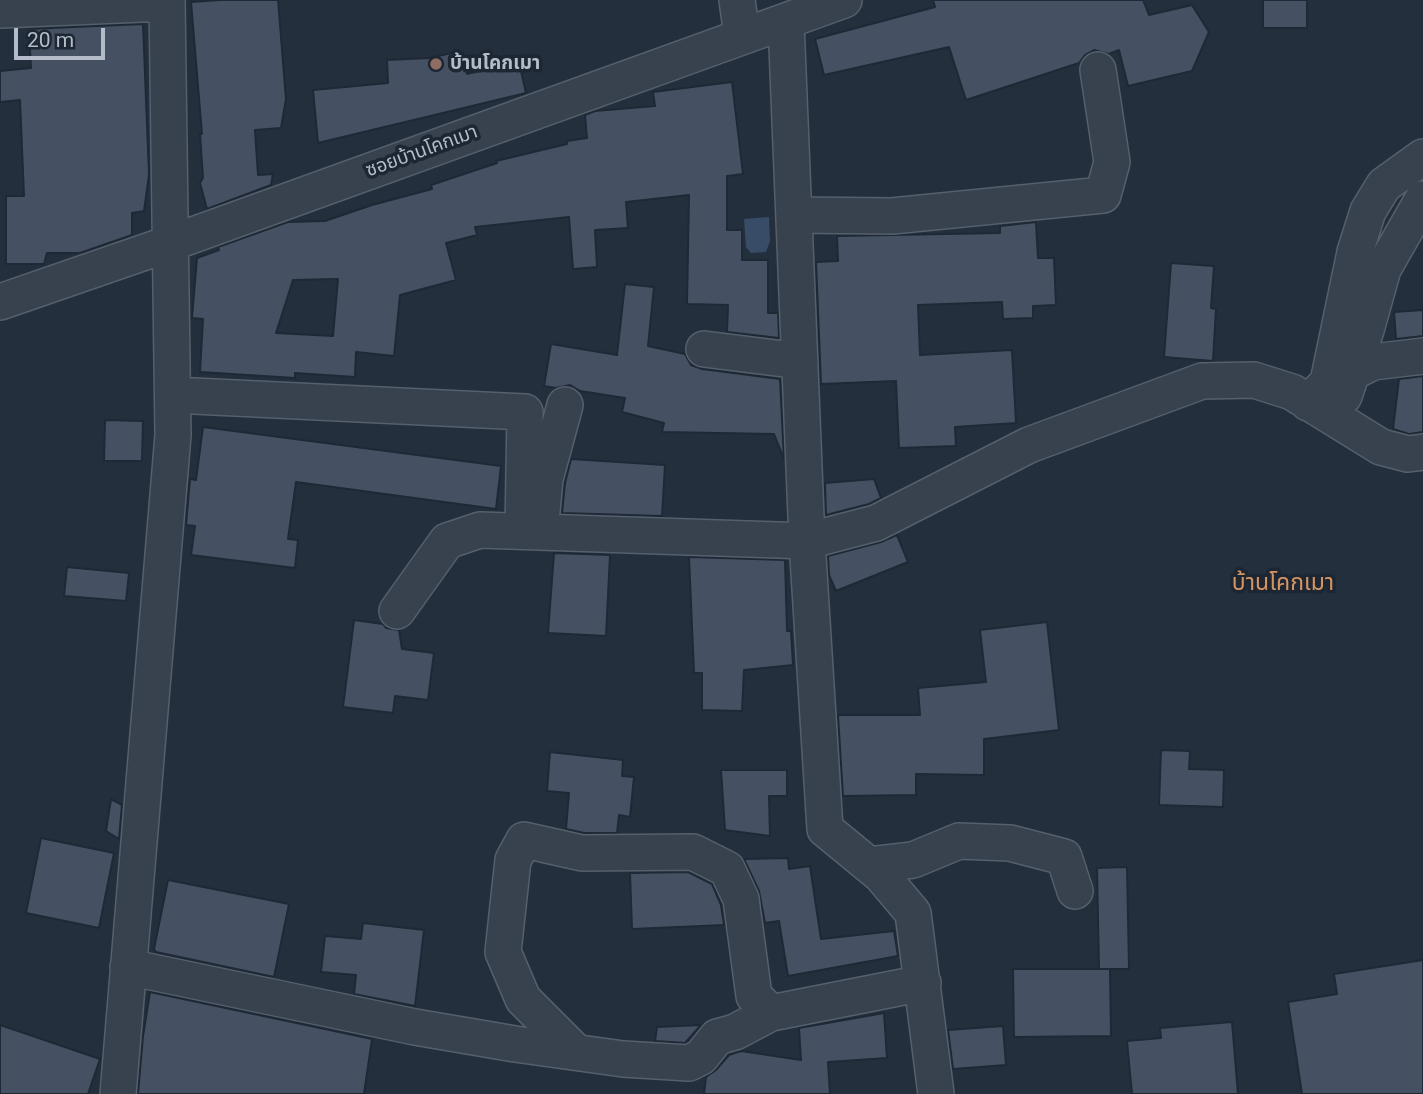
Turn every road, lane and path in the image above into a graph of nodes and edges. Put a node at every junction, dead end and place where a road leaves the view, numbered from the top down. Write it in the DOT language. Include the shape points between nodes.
graph roads {
  1 [pos="737,0"];
  2 [pos="844,0"];
  3 [pos="167,2"];
  4 [pos="0,10"];
  5 [pos="786,22"];
  6 [pos="743,36"];
  7 [pos="1098,70"];
  8 [pos="1423,157"];
  9 [pos="1423,199"];
  10 [pos="794,215"];
  11 [pos="171,243"];
  12 [pos="0,302"];
  13 [pos="704,349"];
  14 [pos="1423,356"];
  15 [pos="800,361"];
  16 [pos="1353,372"];
  17 [pos="173,395"];
  18 [pos="565,405"];
  19 [pos="1322,411"];
  20 [pos="1423,452"];
  21 [pos="532,531"];
  22 [pos="807,541"];
  23 [pos="397,611"];
  24 [pos="869,865"];
  25 [pos="1075,891"];
  26 [pos="128,967"];
  27 [pos="923,983"];
  28 [pos="771,1013"];
  29 [pos="576,1052"];
  30 [pos="118,1094"];
  31 [pos="936,1094"];
  1 -- 6 [label="street"];
  2 -- 5 [label="street, ซอยบ้านโคกเมา"];
  3 -- 4 [label="street"];
  3 -- 11 [label="street"];
  5 -- 6 [label="street, ซอยบ้านโคกเมา"];
  5 -- 10 [label="street"];
  6 -- 11 [label="street, ซอยบ้านโคกเมา"];
  7 -- 10 [label="street" via="1112,162 1103,195 892,216"];
  8 -- 19 [label="street" via="1384,185 1368,211"];
  9 -- 16 [label="street" via="1382,269"];
  10 -- 15 [label="street"];
  11 -- 12 [label="street, ซอยบ้านโคกเมา"];
  11 -- 17 [label="street"];
  13 -- 15 [label="street"];
  14 -- 16 [label="street" via="1373,362"];
  15 -- 22 [label="street"];
  16 -- 19 [label="street"];
  17 -- 21 [label="street" via="525,412"];
  17 -- 26 [label="street"];
  18 -- 21 [label="street"];
  19 -- 20 [label="street" via="1381,447 1408,454"];
  19 -- 22 [label="street" via="1292,392 1254,380 1202,380 1029,444 876,523"];
  21 -- 22 [label="street"];
  21 -- 23 [label="street" via="480,530 447,541"];
  22 -- 24 [label="street" via="825,830"];
  24 -- 25 [label="street" via="913,860 959,841 1010,843 1064,857"];
  24 -- 27 [label="street" via="913,913"];
  26 -- 29 [label="street" via="415,1027"];
  26 -- 30 [label="street"];
  27 -- 28 [label="street"];
  27 -- 31 [label="street"];
  28 -- 29 [label="street" via="717,1037 701,1057 689,1063"];
  28 -- 29 [label="street" via="754,996 741,899 727,869 693,852 582,853 524,840 513,860 503,952 523,999"];
}
